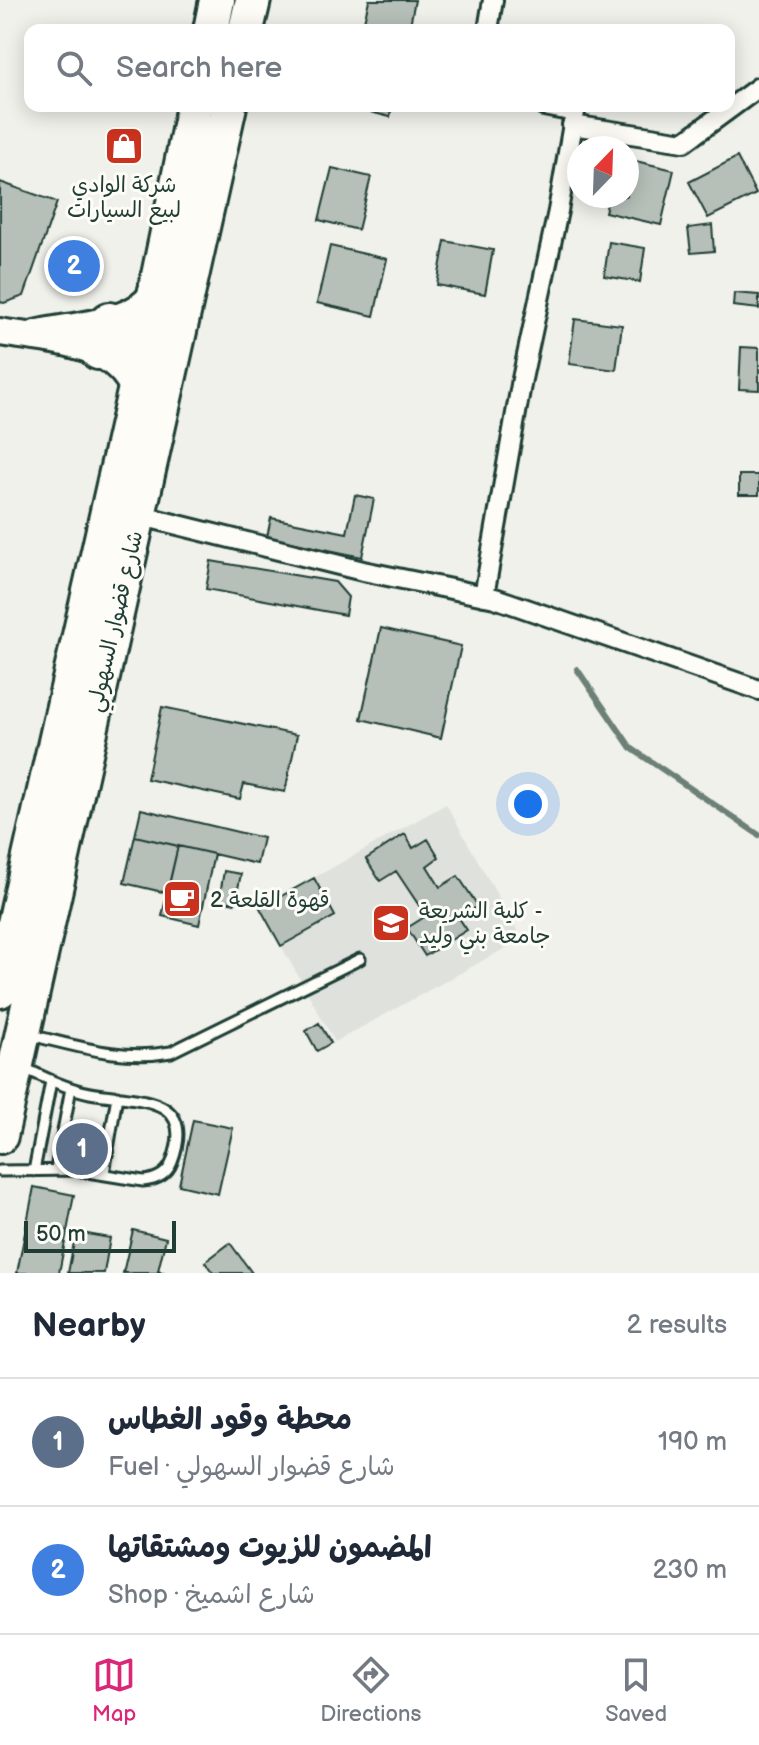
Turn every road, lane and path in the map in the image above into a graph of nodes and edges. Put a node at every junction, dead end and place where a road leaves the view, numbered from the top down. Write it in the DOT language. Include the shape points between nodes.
graph roads {
  1 [pos="217,0"];
  2 [pos="253,0"];
  3 [pos="493,0"];
  4 [pos="212,24"];
  5 [pos="247,24"];
  6 [pos="489,24"];
  7 [pos="759,87"];
  8 [pos="735,105"];
  9 [pos="193,112"];
  10 [pos="228,112"];
  11 [pos="575,112"];
  12 [pos="725,112"];
  13 [pos="572,125"];
  14 [pos="157,283"];
  15 [pos="182,318"];
  16 [pos="0,332"];
  17 [pos="104,336"];
  18 [pos="145,343"];
  19 [pos="168,379"];
  20 [pos="135,392"];
  21 [pos="138,515"];
  22 [pos="484,596"];
  23 [pos="759,690"];
  24 [pos="360,959"];
  25 [pos="0,990"];
  26 [pos="19,1049"];
  27 [pos="51,1081"];
  28 [pos="71,1088"];
  29 [pos="117,1096"];
  30 [pos="0,1136"];
  31 [pos="56,1169"];
  32 [pos="0,1171"];
  33 [pos="34,1171"];
  34 [pos="104,1173"];
  1 -- 4 [label="highway"];
  2 -- 5 [label="highway"];
  3 -- 6 [label="street"];
  7 -- 8 [label="street"];
  9 -- 14 [label="highway, شارع قضوار السهولي"];
  10 -- 15 [label="highway, شارع قضوار السهولي"];
  11 -- 13 [label="street"];
  12 -- 13 [label="street" via="684,142"];
  13 -- 22 [label="street"];
  14 -- 17 [label="street" via="154,293"];
  14 -- 18 [label="highway, شارع قضوار السهولي"];
  15 -- 18 [label="highway"];
  15 -- 19 [label="highway, شارع قضوار السهولي"];
  16 -- 17 [label="street" via="28,337 60,328"];
  17 -- 18 [label="highway" via="134,334"];
  17 -- 20 [label="street"];
  18 -- 19 [label="highway"];
  18 -- 20 [label="highway, شارع قضوار السهولي"];
  19 -- 21 [label="highway, شارع قضوار السهولي"];
  20 -- 25 [label="highway, شارع قضوار السهولي"];
  21 -- 22 [label="street"];
  21 -- 26 [label="highway, شارع قضوار السهولي"];
  22 -- 23 [label="street"];
  24 -- 26 [label="lane" via="171,1052 122,1056"];
  26 -- 27 [label="lane"];
  26 -- 30 [label="highway, شارع قضوار السهولي"];
  27 -- 28 [label="lane"];
  27 -- 33 [label="lane"];
  28 -- 29 [label="lane"];
  28 -- 31 [label="lane"];
  29 -- 34 [label="lane"];
  29 -- 34 [label="lane" via="161,1104 173,1114 178,1136 172,1162 153,1180"];
  31 -- 33 [label="lane"];
  31 -- 34 [label="lane"];
  32 -- 33 [label="lane"];
}
